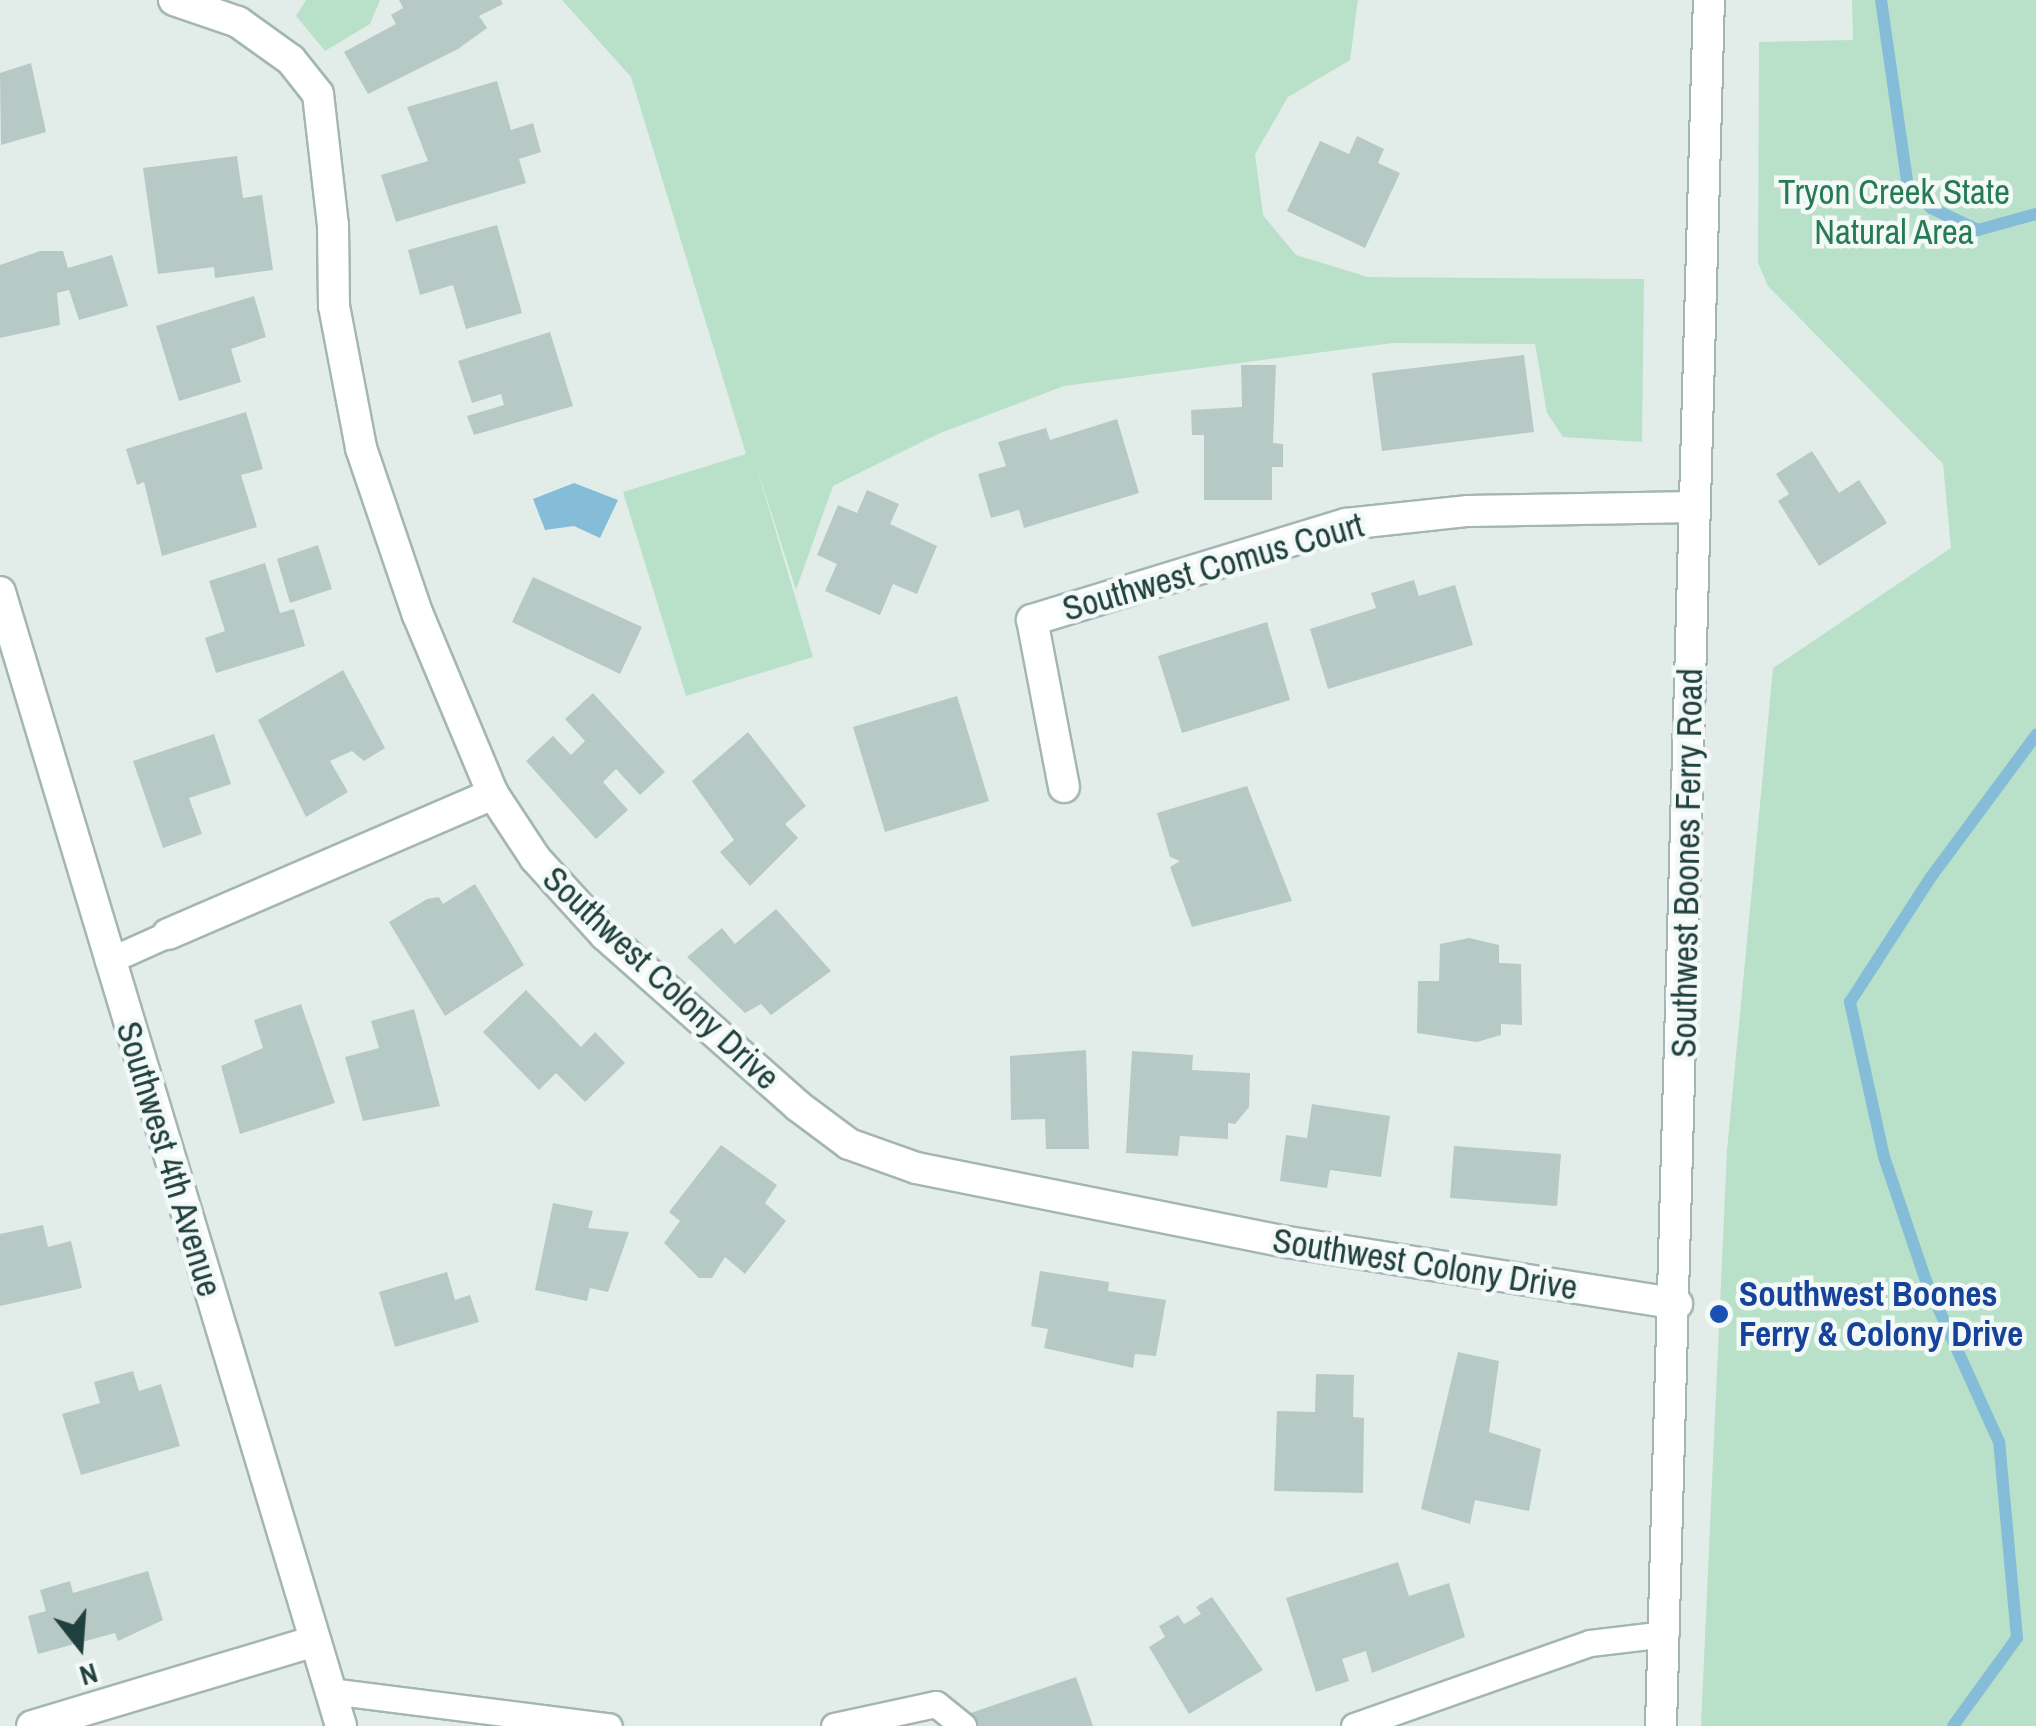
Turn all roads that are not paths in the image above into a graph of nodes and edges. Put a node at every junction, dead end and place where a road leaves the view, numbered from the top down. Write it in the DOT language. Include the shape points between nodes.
graph roads {
  1 [pos="174,0"];
  2 [pos="1709,0"];
  3 [pos="1695,506"];
  4 [pos="0,592"];
  5 [pos="1064,787"];
  6 [pos="493,794"];
  7 [pos="168,934"];
  8 [pos="108,961"];
  9 [pos="1677,1304"];
  10 [pos="1664,1634"];
  11 [pos="315,1641"];
  12 [pos="330,1691"];
  13 [pos="32,1726"];
  14 [pos="341,1726"];
  15 [pos="609,1726"];
  16 [pos="834,1726"];
  17 [pos="963,1726"];
  18 [pos="1354,1726"];
  19 [pos="1661,1726"];
  1 -- 6 [label="street, Southwest Colony Drive" via="238,22 291,60 318,94 334,226 334,306 361,448 418,615"];
  2 -- 3 [label="street, Southwest Boones Ferry Road"];
  3 -- 5 [label="street, Southwest Comus Court" via="1468,510 1365,521 1032,620 1039,686"];
  3 -- 9 [label="street, Southwest Boones Ferry Road"];
  4 -- 8 [label="street, Southwest 4th Avenue"];
  6 -- 7 [label="street"];
  6 -- 9 [label="street, Southwest Colony Drive" via="534,858 605,934 849,1144 916,1168 1288,1242"];
  7 -- 8 [label="lane"];
  8 -- 11 [label="street, Southwest 4th Avenue"];
  9 -- 10 [label="street, Southwest Boones Ferry Road"];
  10 -- 18 [label="lane" via="1590,1643"];
  10 -- 19 [label="street, Southwest Boones Ferry Road"];
  11 -- 12 [label="street, Southwest 4th Avenue"];
  11 -- 13 [label="street"];
  12 -- 14 [label="street, Southwest 4th Avenue"];
  12 -- 15 [label="lane"];
  16 -- 17 [label="lane" via="936,1704"];
}
